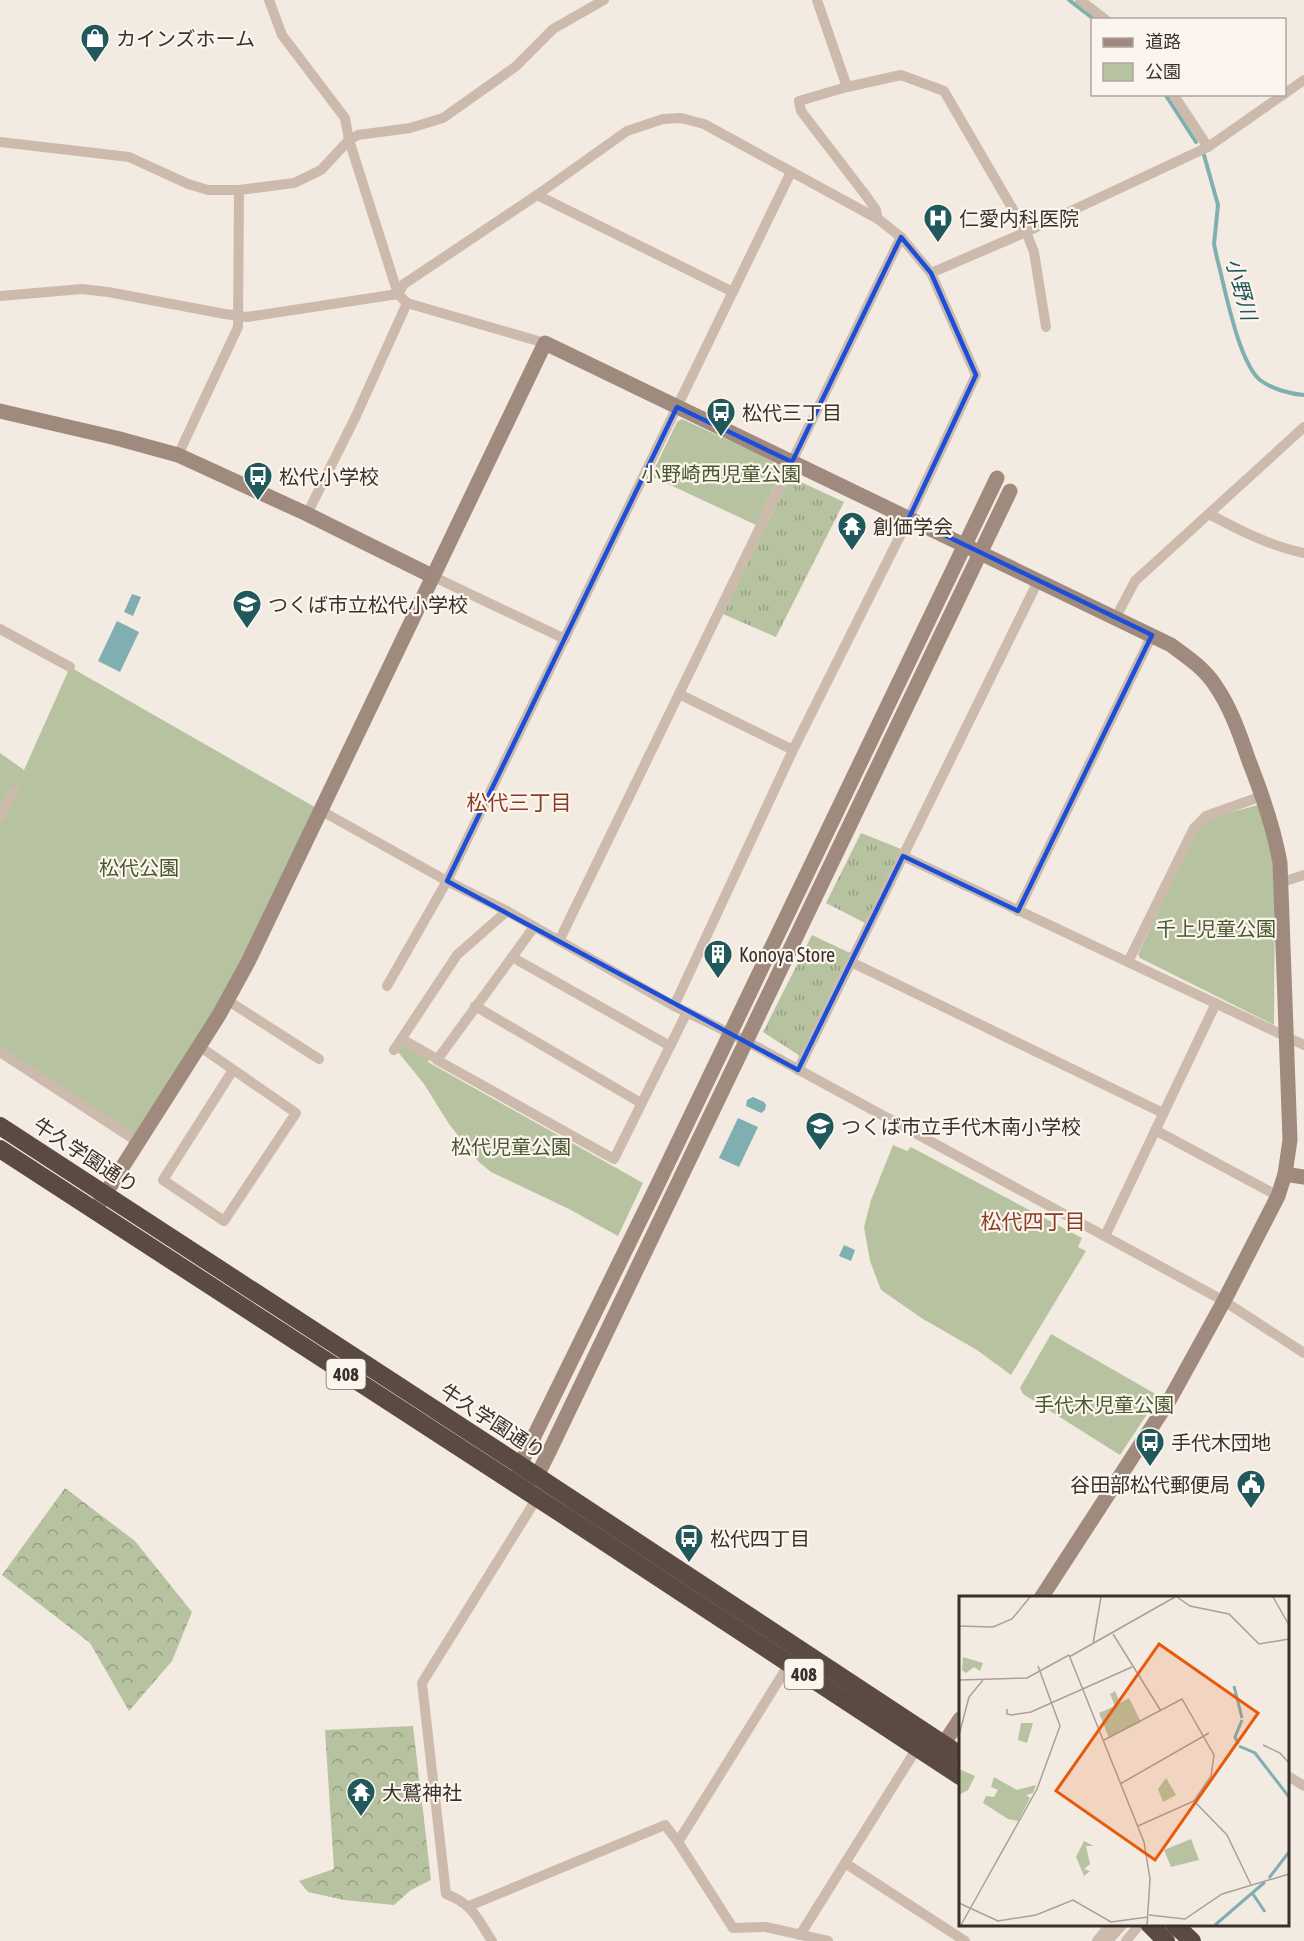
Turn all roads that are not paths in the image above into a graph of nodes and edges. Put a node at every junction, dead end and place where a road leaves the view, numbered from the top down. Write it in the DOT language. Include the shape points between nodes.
graph roads {
  1 [pos="269,0"];
  2 [pos="604,0"];
  3 [pos="817,0"];
  4 [pos="1080,0"];
  5 [pos="1103,18"];
  6 [pos="1304,80"];
  7 [pos="847,87"];
  8 [pos="1286,93"];
  9 [pos="1174,96"];
  10 [pos="1281,96"];
  11 [pos="349,140"];
  12 [pos="0,142"];
  13 [pos="1208,147"];
  14 [pos="791,172"];
  15 [pos="238,189"];
  16 [pos="537,195"];
  17 [pos="878,219"];
  18 [pos="1026,232"];
  19 [pos="901,237"];
  20 [pos="931,273"];
  21 [pos="733,292"];
  22 [pos="398,294"];
  23 [pos="0,296"];
  24 [pos="407,303"];
  25 [pos="238,316"];
  26 [pos="1046,327"];
  27 [pos="546,343"];
  28 [pos="677,407"];
  29 [pos="1,414"];
  30 [pos="1304,427"];
  31 [pos="178,455"];
  32 [pos="792,462"];
  33 [pos="997,478"];
  34 [pos="1010,491"];
  35 [pos="307,514"];
  36 [pos="1209,514"];
  37 [pos="909,518"];
  38 [pos="965,544"];
  39 [pos="981,552"];
  40 [pos="1304,553"];
  41 [pos="432,576"];
  42 [pos="1038,580"];
  43 [pos="1116,617"];
  44 [pos="0,629"];
  45 [pos="1152,635"];
  46 [pos="565,639"];
  47 [pos="70,667"];
  48 [pos="679,694"];
  49 [pos="793,750"];
  50 [pos="14,791"];
  51 [pos="1262,796"];
  52 [pos="320,810"];
  53 [pos="0,817"];
  54 [pos="903,856"];
  55 [pos="1304,875"];
  56 [pos="447,881"];
  57 [pos="1282,882"];
  58 [pos="1304,882"];
  59 [pos="507,911"];
  60 [pos="1018,911"];
  61 [pos="534,927"];
  62 [pos="559,941"];
  63 [pos="512,957"];
  64 [pos="851,962"];
  65 [pos="1128,962"];
  66 [pos="387,986"];
  67 [pos="227,1000"];
  68 [pos="1215,1003"];
  69 [pos="476,1006"];
  70 [pos="674,1006"];
  71 [pos="687,1012"];
  72 [pos="729,1033"];
  73 [pos="1286,1037"];
  74 [pos="402,1039"];
  75 [pos="746,1041"];
  76 [pos="1304,1045"];
  77 [pos="200,1046"];
  78 [pos="670,1046"];
  79 [pos="394,1050"];
  80 [pos="0,1052"];
  81 [pos="319,1059"];
  82 [pos="437,1059"];
  83 [pos="233,1070"];
  84 [pos="798,1070"];
  85 [pos="641,1103"];
  86 [pos="1163,1113"];
  87 [pos="0,1126"];
  88 [pos="1155,1130"];
  89 [pos="138,1142"];
  90 [pos="0,1149"];
  91 [pos="1286,1174"];
  92 [pos="1304,1177"];
  93 [pos="1278,1196"];
  94 [pos="100,1202"];
  95 [pos="1105,1236"];
  96 [pos="1224,1301"];
  97 [pos="1304,1353"];
  98 [pos="520,1465"];
  99 [pos="537,1476"];
  100 [pos="517,1485"];
  101 [pos="537,1498"];
  102 [pos="1042,1596"];
  103 [pos="789,1664"];
  104 [pos="959,1721"];
  105 [pos="917,1748"];
  106 [pos="939,1752"];
  107 [pos="959,1755"];
  108 [pos="959,1775"];
  109 [pos="1289,1777"];
  110 [pos="1304,1786"];
  111 [pos="678,1842"];
  112 [pos="844,1863"];
  113 [pos="469,1906"];
  114 [pos="1110,1926"];
  115 [pos="1121,1926"];
  116 [pos="1138,1926"];
  117 [pos="1151,1926"];
  118 [pos="1176,1926"];
  119 [pos="800,1935"];
  120 [pos="492,1941"];
  121 [pos="828,1941"];
  122 [pos="965,1941"];
  123 [pos="1097,1941"];
  124 [pos="1108,1941"];
  125 [pos="1126,1941"];
  126 [pos="1166,1941"];
  127 [pos="1192,1941"];
  1 -- 11 [label="street" via="282,35 345,118"];
  2 -- 11 [label="street" via="553,29 515,67 442,117 410,129 358,135"];
  3 -- 7 [label="street"];
  4 -- 5 [label="street"];
  6 -- 8 [label="street"];
  7 -- 17 [label="street" via="798,101 801,111 876,210"];
  7 -- 18 [label="street" via="901,75 944,91"];
  9 -- 13 [label="street"];
  10 -- 13 [label="street"];
  11 -- 15 [label="street" via="321,170 301,180"];
  11 -- 22 [label="street"];
  12 -- 15 [label="street" via="129,157 208,190"];
  13 -- 18 [label="street"];
  14 -- 16 [label="street" via="704,124 681,118 663,119 627,131"];
  14 -- 17 [label="street"];
  14 -- 21 [label="street"];
  15 -- 25 [label="street"];
  16 -- 21 [label="street"];
  16 -- 22 [label="street" via="404,284"];
  17 -- 19 [label="street"];
  18 -- 20 [label="street"];
  18 -- 26 [label="street" via="1034,252"];
  19 -- 20 [label="street"];
  19 -- 32 [label="street"];
  20 -- 37 [label="street" via="975,375"];
  21 -- 28 [label="street"];
  22 -- 24 [label="street"];
  22 -- 25 [label="street"];
  23 -- 25 [label="street" via="82,289"];
  24 -- 27 [label="street"];
  24 -- 35 [label="street"];
  25 -- 31 [label="street" via="238,327"];
  27 -- 28 [label="street"];
  27 -- 41 [label="street"];
  28 -- 32 [label="street"];
  28 -- 46 [label="street"];
  29 -- 31 [label="street"];
  30 -- 36 [label="street"];
  31 -- 35 [label="street"];
  32 -- 37 [label="street"];
  32 -- 48 [label="street"];
  33 -- 38 [label="street"];
  34 -- 39 [label="street"];
  35 -- 41 [label="street"];
  36 -- 40 [label="street" via="1251,536"];
  36 -- 43 [label="street" via="1135,581"];
  37 -- 38 [label="street"];
  37 -- 49 [label="street"];
  38 -- 39 [label="street"];
  38 -- 72 [label="street"];
  39 -- 42 [label="street"];
  39 -- 75 [label="street"];
  41 -- 46 [label="street"];
  41 -- 52 [label="street"];
  42 -- 43 [label="street"];
  42 -- 54 [label="street"];
  43 -- 45 [label="street"];
  44 -- 47 [label="street"];
  45 -- 51 [label="street" via="1190,658 1215,684 1233,717"];
  45 -- 60 [label="street"];
  46 -- 56 [label="street"];
  48 -- 49 [label="street"];
  48 -- 62 [label="street"];
  49 -- 70 [label="street"];
  50 -- 53 [label="street"];
  51 -- 57 [label="street" via="1277,843"];
  51 -- 65 [label="street" via="1206,816 1194,828"];
  52 -- 56 [label="street"];
  52 -- 67 [label="street"];
  54 -- 60 [label="street"];
  54 -- 64 [label="street"];
  55 -- 57 [label="street"];
  56 -- 59 [label="street"];
  56 -- 66 [label="street"];
  57 -- 58 [label="street"];
  57 -- 73 [label="street"];
  59 -- 61 [label="street"];
  59 -- 74 [label="street" via="457,955"];
  60 -- 65 [label="street"];
  61 -- 62 [label="street"];
  61 -- 63 [label="street"];
  62 -- 70 [label="street"];
  63 -- 69 [label="street"];
  63 -- 78 [label="street"];
  64 -- 84 [label="street"];
  64 -- 86 [label="street"];
  65 -- 68 [label="street"];
  67 -- 77 [label="street"];
  67 -- 81 [label="street"];
  68 -- 73 [label="street"];
  68 -- 86 [label="street"];
  69 -- 82 [label="street"];
  69 -- 85 [label="street"];
  70 -- 71 [label="street"];
  71 -- 72 [label="street"];
  71 -- 78 [label="street"];
  72 -- 75 [label="street"];
  72 -- 98 [label="street"];
  73 -- 76 [label="street"];
  73 -- 91 [label="street" via="1290,1140"];
  74 -- 79 [label="street"];
  74 -- 82 [label="street"];
  75 -- 84 [label="street"];
  75 -- 99 [label="street"];
  77 -- 83 [label="street"];
  77 -- 89 [label="street"];
  78 -- 85 [label="street"];
  80 -- 89 [label="street"];
  82 -- 85 [label="street" via="614,1159"];
  83 -- 83 [label="street" via="296,1113 224,1221 163,1180"];
  84 -- 95 [label="street"];
  86 -- 88 [label="street"];
  87 -- 94 [label="highway, 牛久学園通り / 408"];
  88 -- 93 [label="street"];
  88 -- 95 [label="street"];
  89 -- 94 [label="street"];
  90 -- 94 [label="highway, 牛久学園通り / 408"];
  91 -- 92 [label="street"];
  91 -- 93 [label="street"];
  93 -- 96 [label="street"];
  94 -- 98 [label="highway, 牛久学園通り / 408"];
  94 -- 100 [label="highway, 牛久学園通り / 408"];
  95 -- 96 [label="street"];
  96 -- 97 [label="street"];
  96 -- 102 [label="street" via="1170,1399"];
  98 -- 99 [label="highway, 牛久学園通り / 408"];
  98 -- 100 [label="street"];
  99 -- 100 [label="street"];
  99 -- 106 [label="highway, 牛久学園通り / 408"];
  100 -- 101 [label="highway, 牛久学園通り / 408"];
  101 -- 103 [label="highway, 牛久学園通り / 408"];
  101 -- 113 [label="street" via="422,1683 446,1894"];
  103 -- 105 [label="highway, 牛久学園通り / 408"];
  103 -- 111 [label="street"];
  104 -- 106 [label="street"];
  105 -- 106 [label="highway, 牛久学園通り / 408"];
  105 -- 112 [label="street"];
  106 -- 107 [label="highway, 牛久学園通り / 408"];
  106 -- 108 [label="highway, 牛久学園通り / 408"];
  109 -- 110 [label="street"];
  111 -- 113 [label="street" via="665,1825"];
  111 -- 119 [label="street" via="733,1928 766,1927"];
  112 -- 119 [label="street"];
  112 -- 122 [label="street"];
  113 -- 120 [label="street"];
  114 -- 123 [label="street"];
  115 -- 124 [label="street"];
  116 -- 125 [label="street"];
  117 -- 126 [label="highway"];
  118 -- 127 [label="highway"];
  119 -- 121 [label="street"];
}
